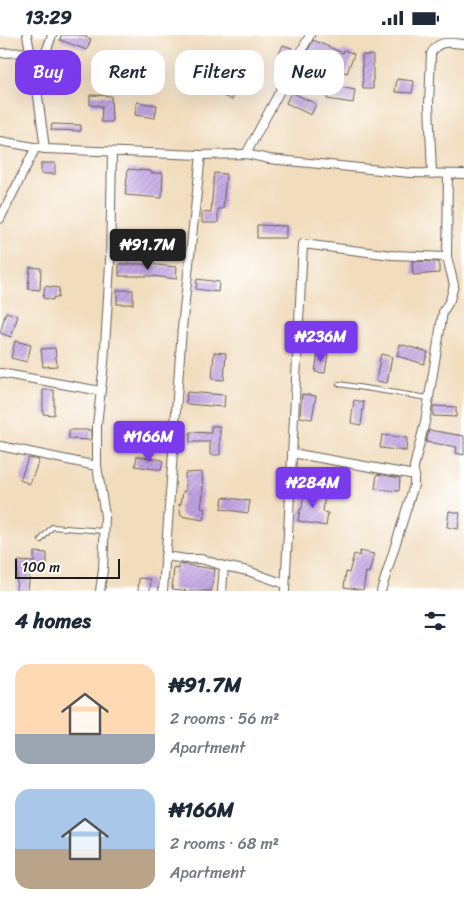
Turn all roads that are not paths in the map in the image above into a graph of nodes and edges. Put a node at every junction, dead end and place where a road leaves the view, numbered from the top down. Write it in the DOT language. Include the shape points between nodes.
graph roads {
  1 [pos="27,35"];
  2 [pos="52,35"];
  3 [pos="310,35"];
  4 [pos="464,44"];
  5 [pos="30,50"];
  6 [pos="47,50"];
  7 [pos="0,53"];
  8 [pos="15,53"];
  9 [pos="38,95"];
  10 [pos="0,141"];
  11 [pos="36,147"];
  12 [pos="45,149"];
  13 [pos="112,153"];
  14 [pos="246,154"];
  15 [pos="202,155"];
  16 [pos="432,173"];
  17 [pos="448,174"];
  18 [pos="464,174"];
  19 [pos="0,219"];
  20 [pos="447,257"];
  21 [pos="0,373"];
  22 [pos="339,384"];
  23 [pos="101,391"];
  24 [pos="428,398"];
  25 [pos="0,446"];
  26 [pos="292,453"];
  27 [pos="96,466"];
  28 [pos="415,475"];
  29 [pos="104,531"];
  30 [pos="41,540"];
  31 [pos="165,556"];
  32 [pos="224,566"];
  33 [pos="285,588"];
  34 [pos="100,591"];
  35 [pos="163,591"];
  36 [pos="222,591"];
  37 [pos="381,591"];
  1 -- 5 [label="street"];
  2 -- 6 [label="street"];
  3 -- 14 [label="street"];
  4 -- 16 [label="street" via="442,43 434,47 431,54"];
  7 -- 8 [label="street"];
  9 -- 12 [label="street"];
  10 -- 11 [label="street"];
  11 -- 12 [label="street"];
  11 -- 19 [label="street"];
  12 -- 13 [label="street"];
  13 -- 15 [label="street"];
  13 -- 23 [label="street" via="110,264"];
  14 -- 15 [label="street"];
  14 -- 16 [label="street" via="269,159"];
  15 -- 31 [label="street" via="182,328"];
  16 -- 17 [label="street"];
  17 -- 18 [label="street"];
  17 -- 20 [label="street"];
  20 -- 24 [label="street" via="454,285 443,312"];
  20 -- 26 [label="street" via="392,255 303,244"];
  21 -- 23 [label="street"];
  22 -- 24 [label="lane"];
  23 -- 27 [label="street"];
  24 -- 28 [label="street"];
  25 -- 27 [label="street"];
  26 -- 28 [label="street"];
  26 -- 33 [label="street"];
  27 -- 29 [label="street"];
  28 -- 37 [label="street"];
  29 -- 30 [label="lane" via="52,527"];
  29 -- 34 [label="street"];
  31 -- 32 [label="street" via="201,559"];
  31 -- 35 [label="street"];
  32 -- 33 [label="street" via="248,571"];
  32 -- 36 [label="street"];
}
